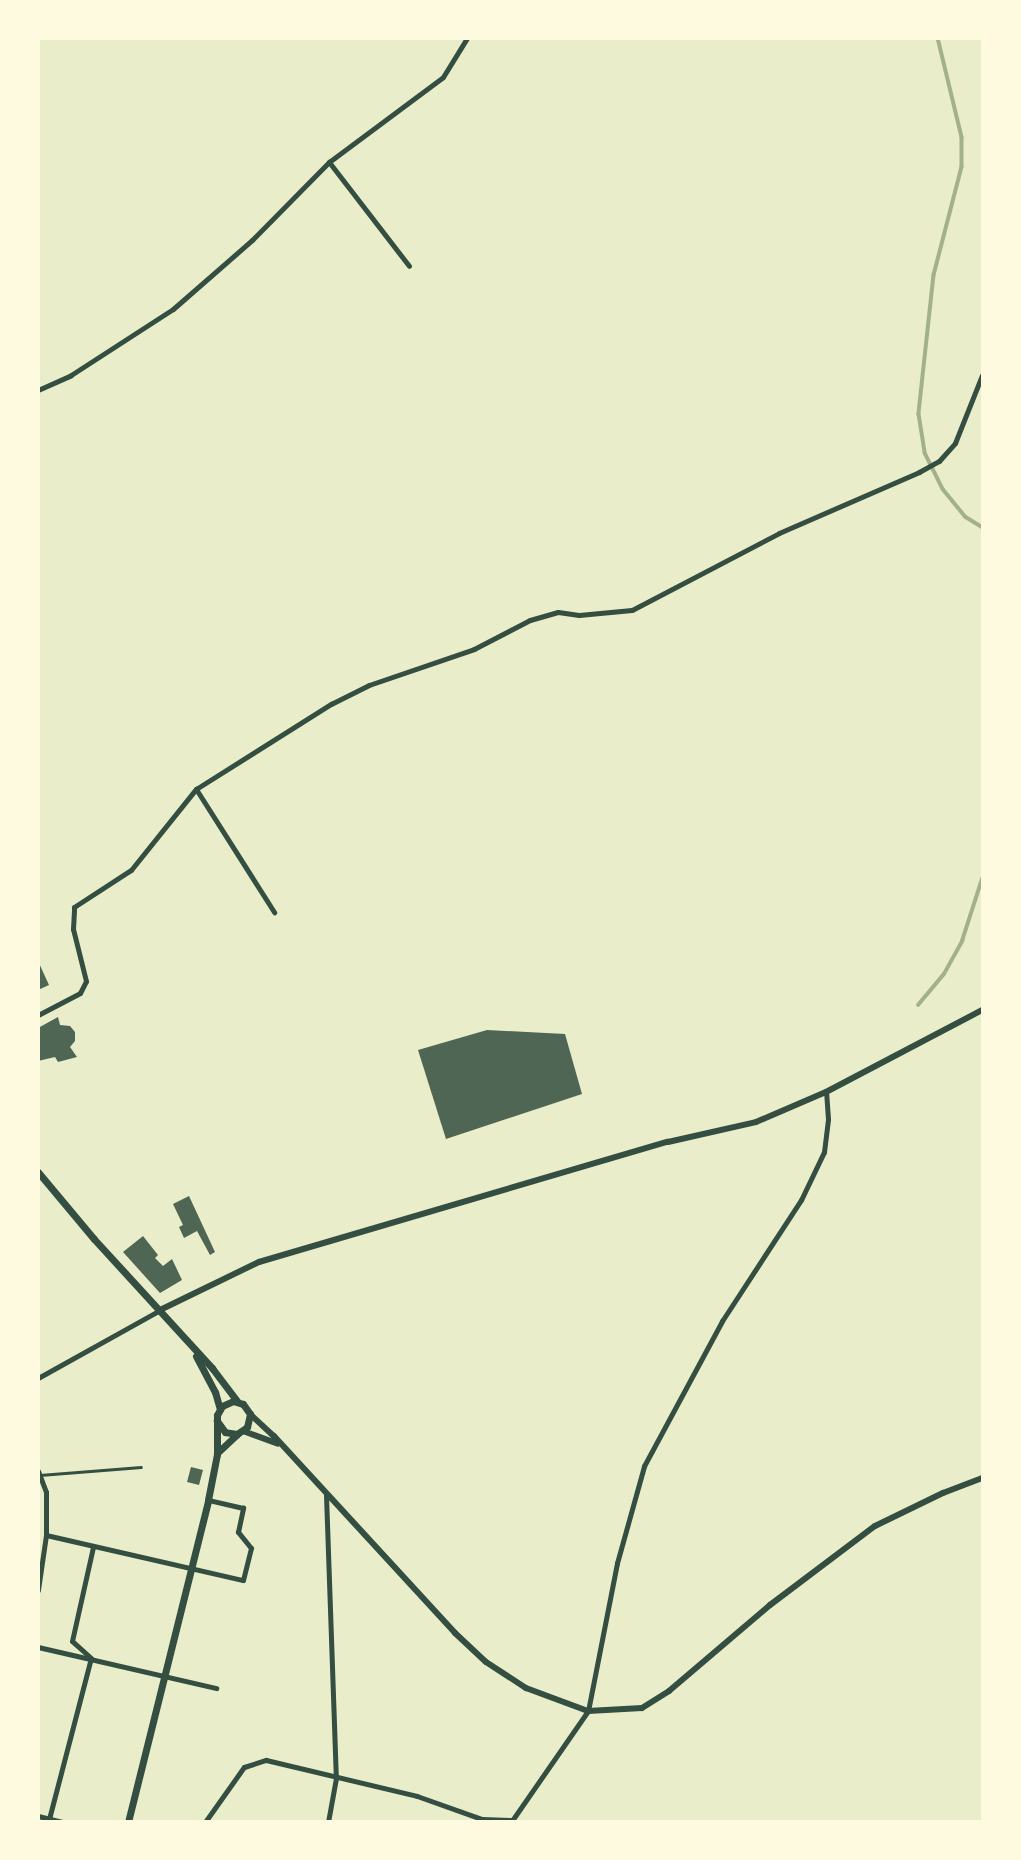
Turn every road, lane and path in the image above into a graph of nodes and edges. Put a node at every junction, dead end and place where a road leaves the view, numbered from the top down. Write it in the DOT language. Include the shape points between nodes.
graph roads {
  1 [pos="467,38"];
  2 [pos="329,162"];
  3 [pos="408,266"];
  4 [pos="982,375"];
  5 [pos="38,390"];
  6 [pos="196,789"];
  7 [pos="274,912"];
  8 [pos="982,1010"];
  9 [pos="38,1015"];
  10 [pos="826,1092"];
  11 [pos="38,1172"];
  12 [pos="160,1310"];
  13 [pos="195,1352"];
  14 [pos="38,1378"];
  15 [pos="237,1401"];
  16 [pos="220,1409"];
  17 [pos="250,1414"];
  18 [pos="218,1421"];
  19 [pos="240,1433"];
  20 [pos="280,1445"];
  21 [pos="217,1454"];
  22 [pos="141,1467"];
  23 [pos="39,1473"];
  24 [pos="982,1478"];
  25 [pos="326,1495"];
  26 [pos="208,1500"];
  27 [pos="46,1535"];
  28 [pos="93,1547"];
  29 [pos="40,1562"];
  30 [pos="191,1567"];
  31 [pos="38,1590"];
  32 [pos="38,1647"];
  33 [pos="91,1658"];
  34 [pos="167,1675"];
  35 [pos="216,1688"];
  36 [pos="588,1711"];
  37 [pos="335,1778"];
  38 [pos="38,1816"];
  39 [pos="49,1819"];
  40 [pos="511,1821"];
  41 [pos="62,1822"];
  42 [pos="128,1822"];
  43 [pos="205,1822"];
  44 [pos="328,1822"];
  1 -- 2 [label="street" via="443,76"];
  2 -- 3 [label="street"];
  2 -- 5 [label="street" via="252,240 173,309 71,375"];
  4 -- 6 [label="street" via="955,443 939,461 919,472 779,534 632,610 579,615 558,612 530,620 474,649 369,685"];
  6 -- 7 [label="street"];
  6 -- 9 [label="street" via="131,870 74,907 73,929 86,981 80,993"];
  8 -- 10 [label="street"];
  10 -- 12 [label="street" via="755,1122 668,1142 259,1262"];
  10 -- 36 [label="street" via="828,1119 819,1164 801,1200 722,1321 644,1466 617,1563"];
  11 -- 12 [label="main road"];
  12 -- 13 [label="main road"];
  12 -- 14 [label="street"];
  13 -- 15 [label="main road"];
  13 -- 16 [label="main road"];
  15 -- 16 [label="main road"];
  15 -- 17 [label="main road"];
  16 -- 18 [label="main road"];
  17 -- 19 [label="main road" via="249,1424"];
  17 -- 20 [label="street"];
  18 -- 19 [label="main road" via="225,1432"];
  18 -- 21 [label="main road"];
  19 -- 20 [label="street"];
  19 -- 21 [label="main road"];
  20 -- 25 [label="street"];
  21 -- 26 [label="main road"];
  22 -- 23 [label="lane"];
  23 -- 27 [label="street" via="46,1493"];
  24 -- 36 [label="street" via="875,1526 642,1708"];
  25 -- 36 [label="street" via="486,1662 526,1688"];
  25 -- 37 [label="street"];
  26 -- 30 [label="main road"];
  26 -- 30 [label="street" via="243,1508 238,1532 251,1548 243,1580"];
  27 -- 28 [label="street"];
  27 -- 29 [label="street"];
  28 -- 30 [label="street"];
  28 -- 33 [label="street" via="72,1641"];
  29 -- 31 [label="street"];
  30 -- 34 [label="main road"];
  32 -- 33 [label="street"];
  33 -- 34 [label="street"];
  33 -- 39 [label="street"];
  34 -- 35 [label="street"];
  34 -- 42 [label="main road"];
  36 -- 40 [label="street"];
  37 -- 40 [label="street" via="417,1796 482,1819"];
  37 -- 43 [label="street" via="266,1760 244,1767"];
  37 -- 44 [label="street"];
  38 -- 39 [label="street"];
  39 -- 41 [label="street"];
}
